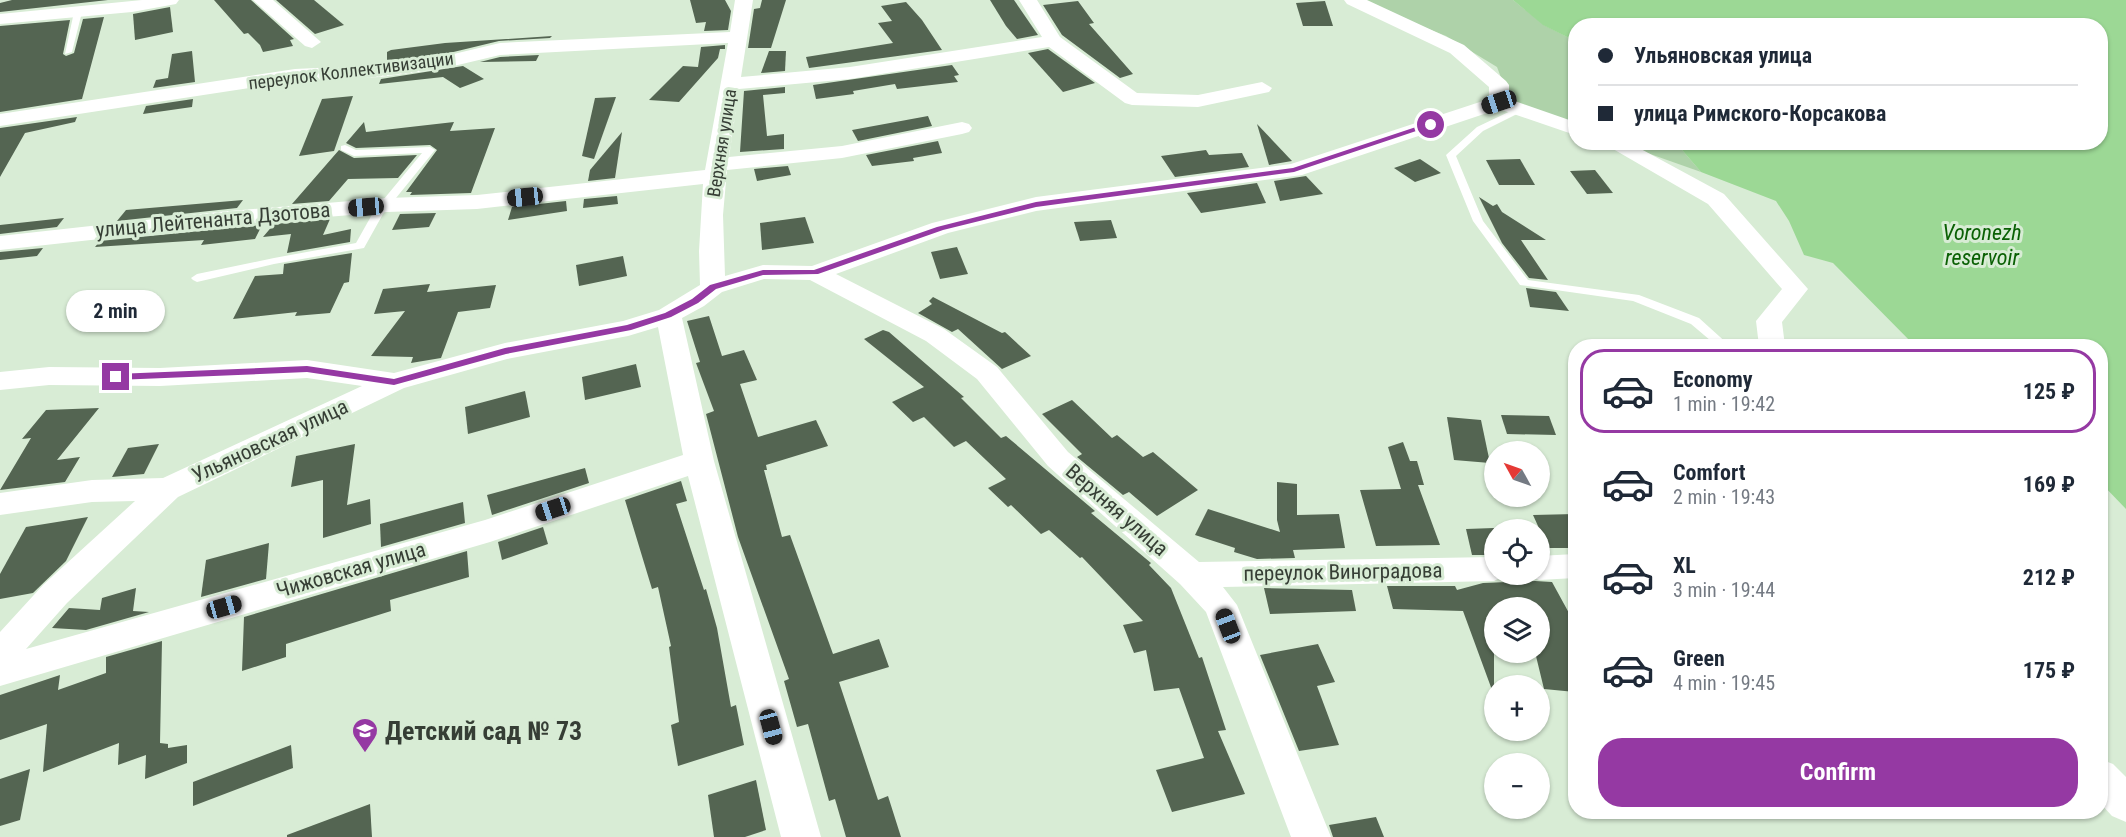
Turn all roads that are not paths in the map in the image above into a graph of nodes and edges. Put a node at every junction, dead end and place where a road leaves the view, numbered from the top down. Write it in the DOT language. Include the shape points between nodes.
graph roads {
  1 [pos="170,0"];
  2 [pos="262,0"];
  3 [pos="744,0"];
  4 [pos="1028,0"];
  5 [pos="1353,0"];
  6 [pos="78,12"];
  7 [pos="0,19"];
  8 [pos="739,36"];
  9 [pos="1053,41"];
  10 [pos="312,42"];
  11 [pos="68,52"];
  12 [pos="732,84"];
  13 [pos="1262,88"];
  14 [pos="1510,106"];
  15 [pos="0,120"];
  16 [pos="1568,127"];
  17 [pos="962,128"];
  18 [pos="345,148"];
  19 [pos="1626,150"];
  20 [pos="714,171"];
  21 [pos="387,205"];
  22 [pos="0,243"];
  23 [pos="815,273"];
  24 [pos="197,278"];
  25 [pos="713,287"];
  26 [pos="668,315"];
  27 [pos="1716,339"];
  28 [pos="1771,339"];
  29 [pos="0,381"];
  30 [pos="394,382"];
  31 [pos="699,461"];
  32 [pos="167,489"];
  33 [pos="0,504"];
  34 [pos="1568,566"];
  35 [pos="1550,567"];
  36 [pos="1484,569"];
  37 [pos="1192,575"];
  38 [pos="0,655"];
  39 [pos="0,671"];
  40 [pos="2108,785"];
  41 [pos="2126,804"];
  42 [pos="801,837"];
  43 [pos="1311,837"];
  1 -- 6 [label="street"];
  2 -- 10 [label="street"];
  3 -- 8 [label="street, Верхняя улица"];
  4 -- 9 [label="street"];
  5 -- 14 [label="street" via="1457,49 1499,85"];
  6 -- 7 [label="street"];
  6 -- 11 [label="lane"];
  8 -- 12 [label="street, Верхняя улица"];
  8 -- 15 [label="street, переулок Коллективизации" via="500,49 441,63 295,75"];
  9 -- 12 [label="street" via="850,73"];
  9 -- 13 [label="street" via="1132,99 1198,101"];
  12 -- 20 [label="street, Верхняя улица"];
  14 -- 16 [label="street"];
  14 -- 23 [label="street, Ульяновская улица" via="1294,170 1036,204 940,228"];
  14 -- 27 [label="lane" via="1451,155 1478,221 1524,283 1635,298 1695,321"];
  17 -- 20 [label="street, улица Лейтенанта Дзотова" via="842,152"];
  18 -- 21 [label="lane" via="354,153 430,150"];
  19 -- 28 [label="street" via="1716,199 1795,289 1769,321"];
  20 -- 21 [label="street, улица Лейтенанта Дзотова" via="477,202"];
  20 -- 25 [label="street, Верхняя улица" via="710,265"];
  21 -- 22 [label="street, улица Лейтенанта Дзотова"];
  21 -- 24 [label="lane" via="378,213 360,246"];
  23 -- 25 [label="street, Ульяновская улица" via="763,272"];
  23 -- 37 [label="street, Верхняя улица" via="935,335 987,373 1058,459"];
  25 -- 26 [label="street, Ульяновская улица"];
  26 -- 30 [label="street, Ульяновская улица" via="628,328 505,351"];
  26 -- 31 [label="street"];
  29 -- 30 [label="street" via="49,376 160,377 307,369"];
  30 -- 32 [label="street, Ульяновская улица"];
  31 -- 39 [label="street, Чижовская улица" via="490,530"];
  31 -- 42 [label="street"];
  32 -- 33 [label="street" via="92,491"];
  32 -- 38 [label="street, Ульяновская улица" via="55,594"];
  34 -- 35 [label="street"];
  36 -- 37 [label="street, переулок Виноградова"];
  37 -- 43 [label="street, Верхняя улица" via="1220,605"];
  40 -- 41 [label="street"];
}
